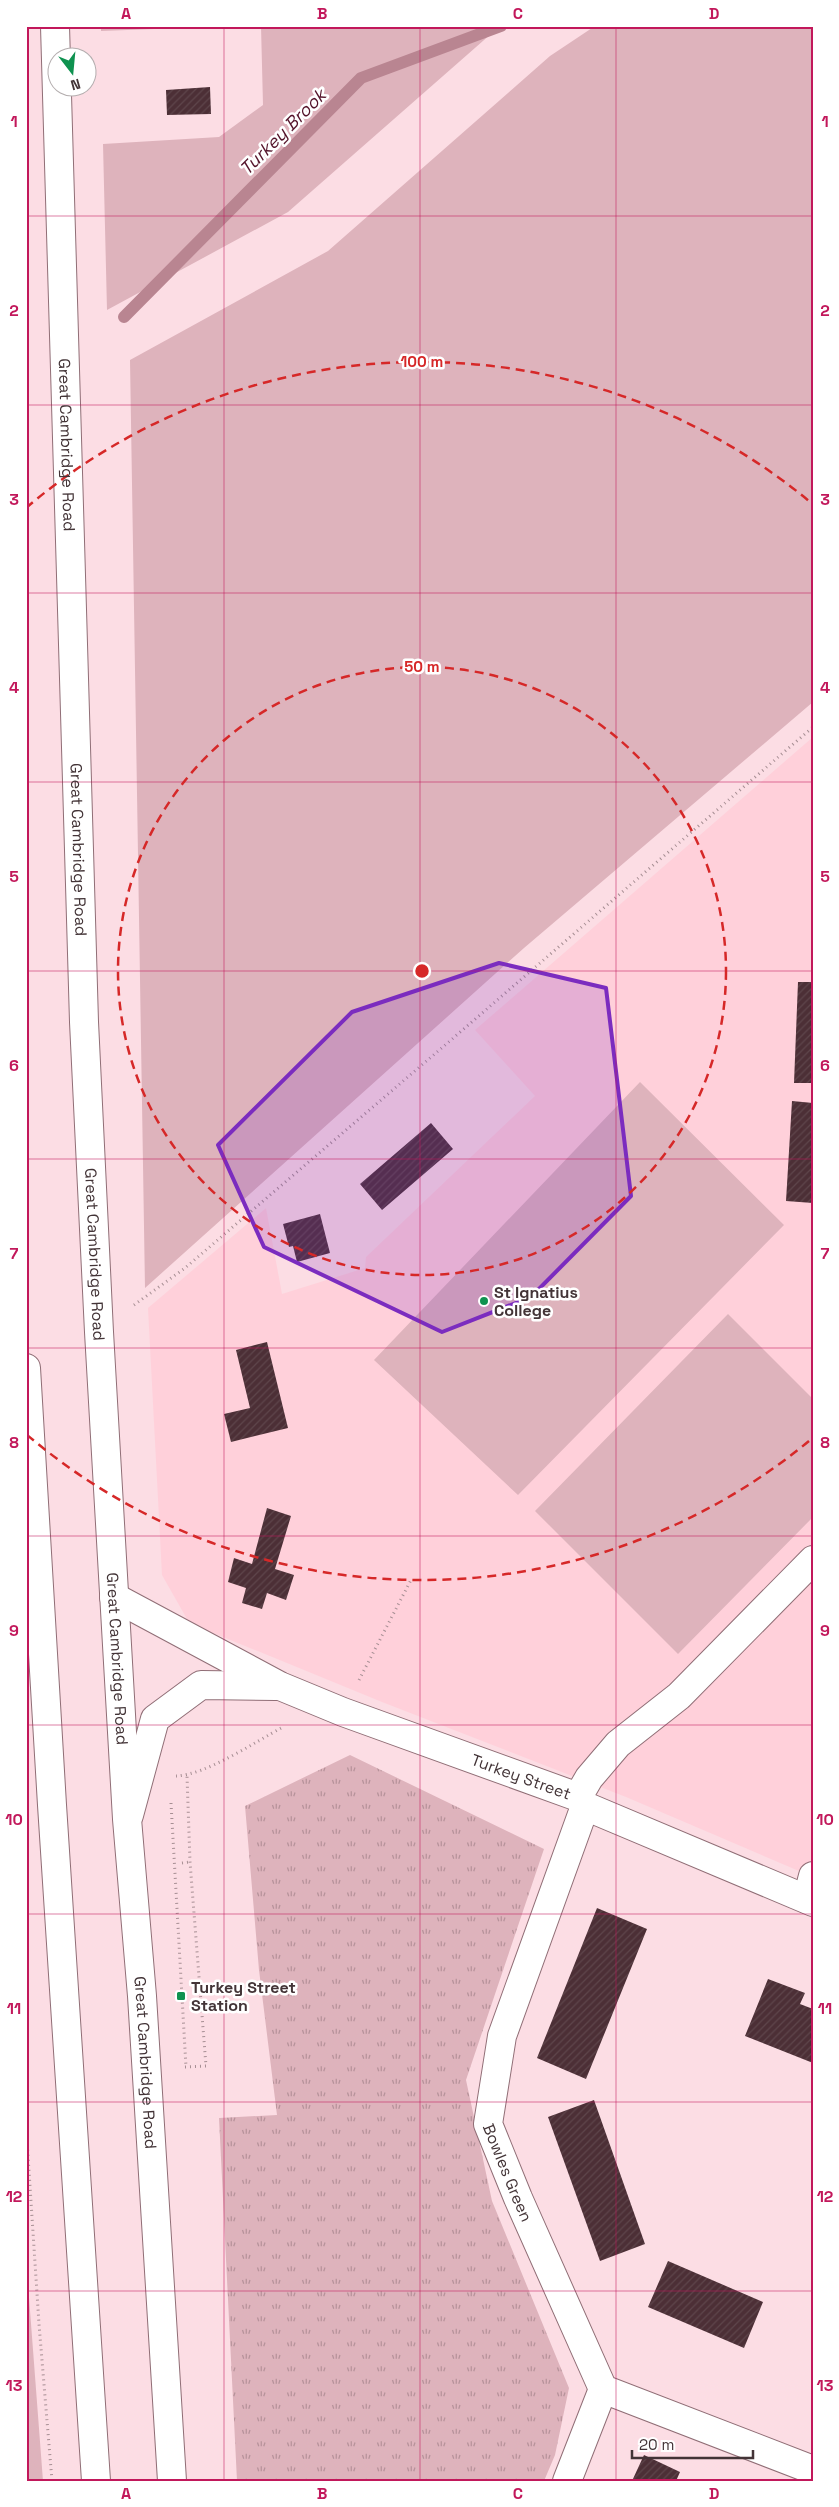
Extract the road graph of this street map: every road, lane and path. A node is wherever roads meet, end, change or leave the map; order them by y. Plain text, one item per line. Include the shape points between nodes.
1 (55, 26) edge
2 (813, 727) edge
3 (99, 1332) junction
4 (26, 1368) edge
5 (27, 1414) edge
6 (813, 1560) edge
7 (412, 1578) dead end
8 (114, 1597) junction
9 (34, 1624) edge
10 (280, 1686) junction
11 (344, 1712) junction
12 (284, 1726) dead end
13 (169, 1776) dead end
14 (187, 1776) junction
15 (170, 1796) dead end
16 (582, 1802) junction
17 (128, 1819) junction
18 (190, 1862) junction
19 (182, 1863) dead end
20 (811, 1892) edge
21 (206, 2066) dead end
22 (186, 2067) dead end
23 (26, 2125) edge
24 (603, 2389) junction
25 (813, 2470) edge
26 (52, 2481) edge
27 (96, 2481) edge
28 (172, 2481) edge
29 (567, 2481) edge

1 - 3 main road, Great Cambridge Road via 84,1012
2 - 3 path via 192,1262
3 - 8 main road, Great Cambridge Road
4 - 5 main road
5 - 9 main road
6 - 16 main road, Bowles Green via 679,1696 618,1744 593,1772
7 - 11 path
8 - 10 main road, Turkey Street
8 - 17 main road, Great Cambridge Road
9 - 27 main road
10 - 11 main road, Turkey Street
10 - 17 main road, Turkey Street via 201,1685 155,1719
11 - 16 main road, Turkey Street
12 - 14 path
13 - 14 path
14 - 18 path
15 - 22 path
16 - 20 main road, Turkey Street
16 - 24 main road, Bowles Green via 502,2036 488,2124
17 - 28 main road, Great Cambridge Road
18 - 19 path
18 - 21 path
23 - 26 path
24 - 25 main road
24 - 29 main road

